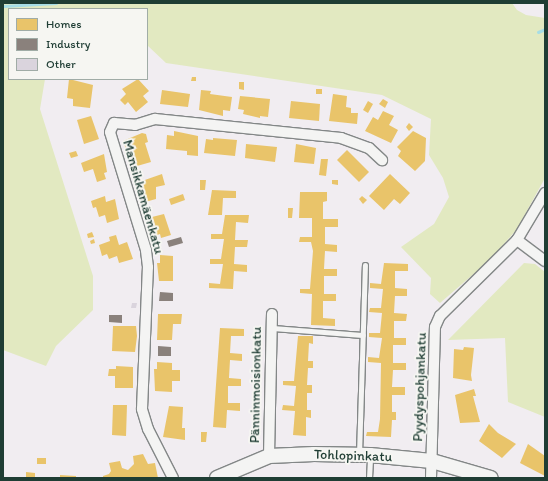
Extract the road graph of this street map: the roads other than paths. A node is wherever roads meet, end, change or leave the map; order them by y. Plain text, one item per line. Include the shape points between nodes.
1 (382, 160) dead end
2 (545, 194) edge
3 (517, 240) junction
4 (545, 261) edge
5 (365, 265) dead end
6 (272, 314) dead end
7 (272, 328) junction
8 (363, 335) junction
9 (365, 455) junction
10 (269, 456) junction
11 (432, 461) junction
12 (233, 474) edge
13 (173, 478) edge
14 (217, 478) edge
15 (369, 478) edge
16 (431, 478) edge
17 (491, 478) edge

1 - 13 street, Mansikkamäenkatu via 369,148 341,138 155,119 135,124 114,123 110,132 146,250 148,268 142,409 148,429
2 - 3 street, Pyydyspohjankatu
3 - 4 street
3 - 11 street, Pyydyspohjankatu via 440,316 435,327
5 - 8 lane
6 - 7 street, Pänninmoisionkatu
7 - 8 lane
7 - 10 street, Pänninmoisionkatu
8 - 9 lane
9 - 10 street, Tohlopinkatu
9 - 11 street, Tohlopinkatu
9 - 15 lane
10 - 12 street, Tohlopinkatu
11 - 16 street, Pyydyspohjankatu
11 - 17 street, Tohlopinkatu
12 - 14 street, Tohlopinkatu

